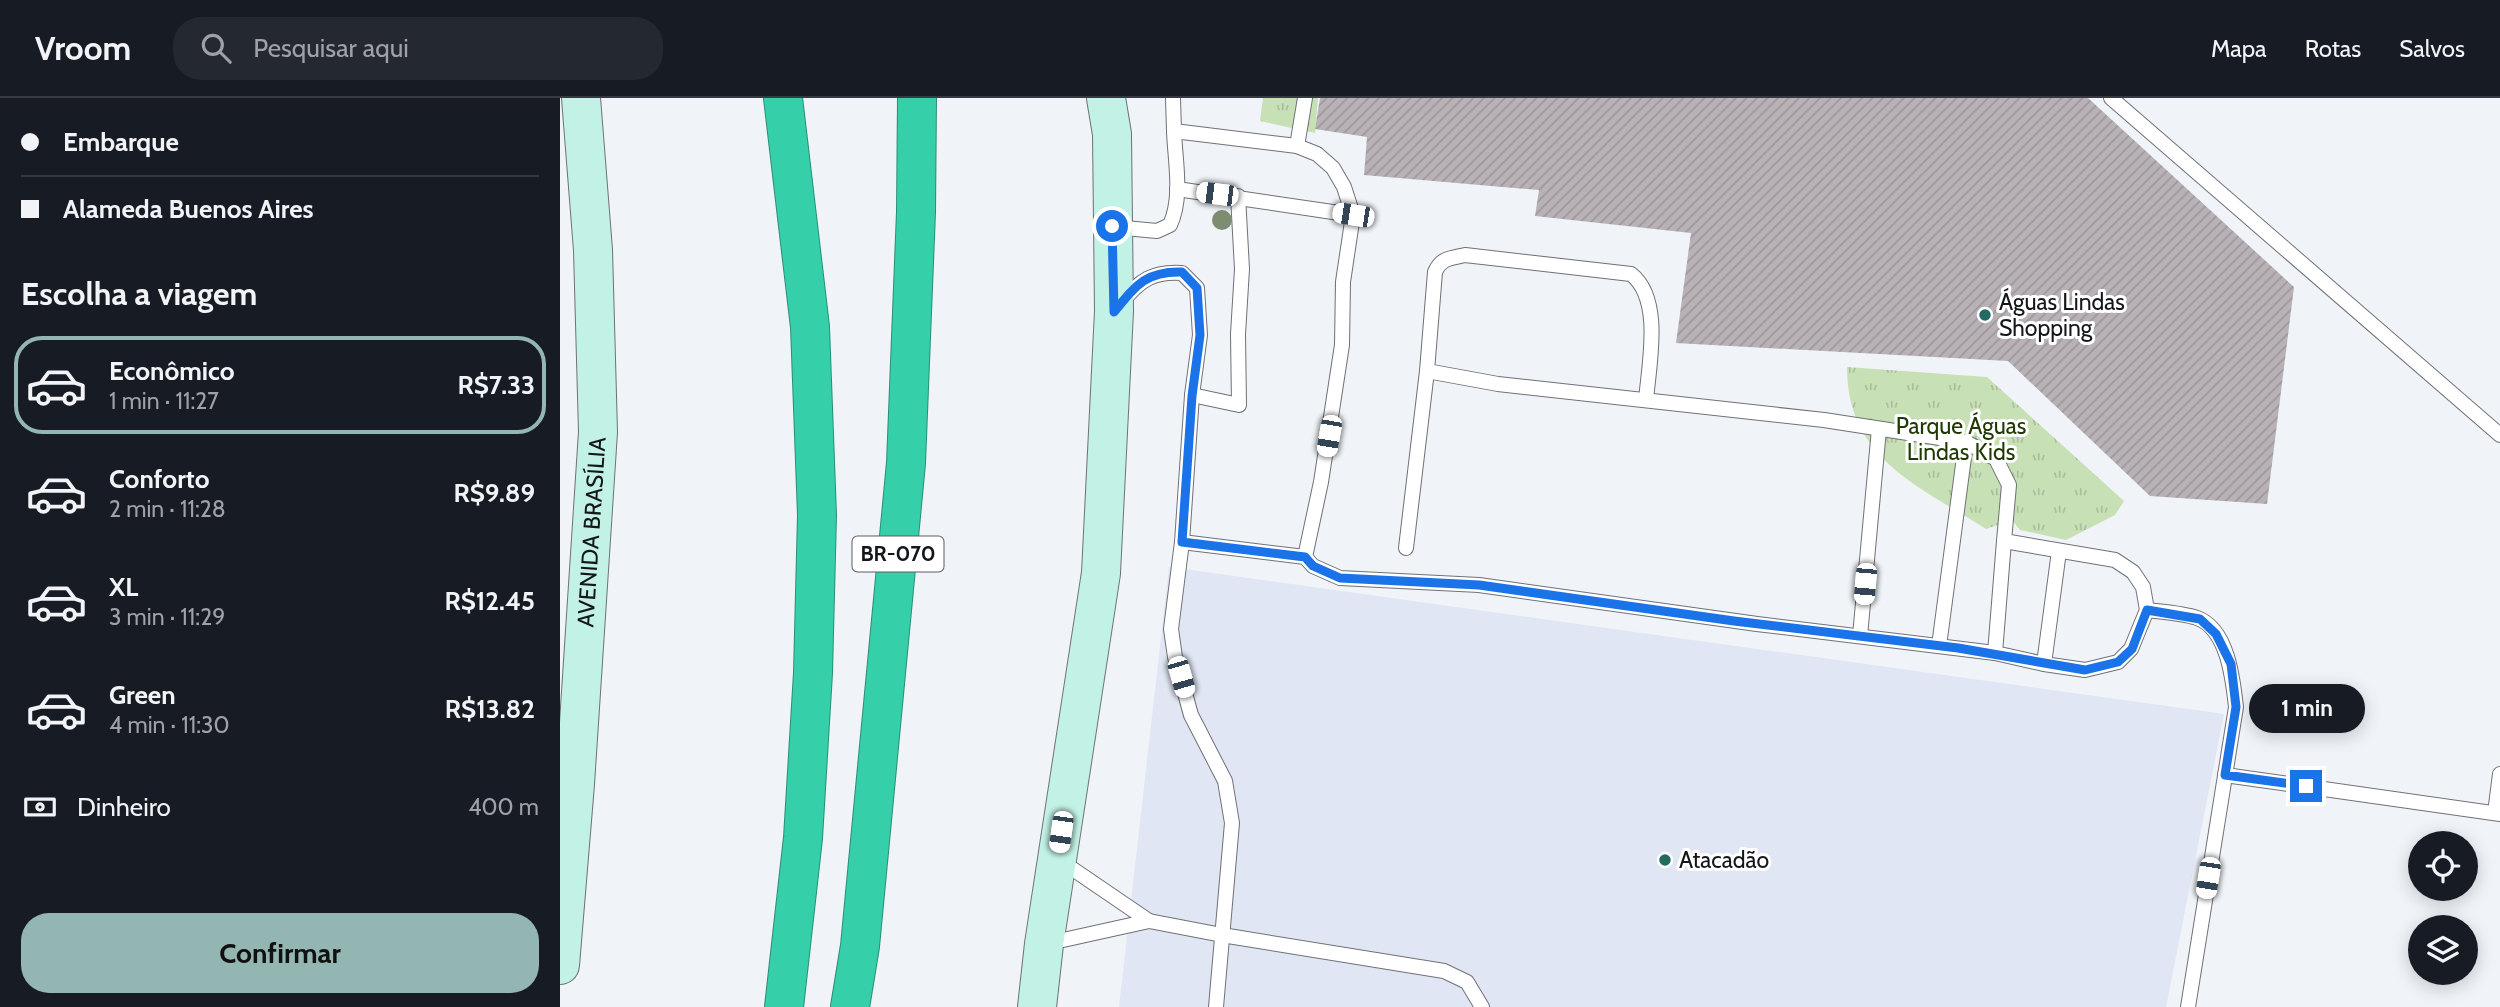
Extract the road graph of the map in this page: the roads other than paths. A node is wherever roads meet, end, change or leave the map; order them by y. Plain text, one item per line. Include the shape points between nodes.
1 (581, 98) edge
2 (783, 98) edge
3 (917, 98) edge
4 (1107, 98) edge
5 (1173, 98) edge
6 (1305, 98) edge
7 (2111, 98) edge
8 (1174, 131) junction
9 (1297, 146) junction
10 (1177, 189) junction
11 (1238, 196) junction
12 (1353, 215) junction
13 (1112, 226) junction
14 (1114, 312) junction
15 (1427, 371) junction
16 (1192, 396) junction
17 (1647, 400) junction
18 (1879, 429) junction
19 (2500, 435) edge
20 (1966, 442) junction
21 (2004, 541) junction
22 (1182, 542) junction
23 (1406, 548) dead end
24 (2059, 551) junction
25 (1305, 557) junction
26 (2147, 610) junction
27 (1860, 636) junction
28 (1939, 646) junction
29 (1995, 653) junction
30 (2044, 664) junction
31 (2500, 774) edge
32 (2225, 775) junction
33 (2498, 814) edge
34 (1057, 858) junction
35 (1149, 921) junction
36 (1222, 935) junction
37 (1044, 944) junction
38 (560, 965) edge
39 (784, 1007) edge
40 (850, 1007) edge
41 (1037, 1007) edge
42 (1216, 1007) edge
43 (1482, 1007) edge
44 (2188, 1007) edge

1 - 38 main road, AVENIDA BRASÍLIA via 593,250 598,432
2 - 39 highway via 810,327 817,515 803,838
3 - 40 highway, BR-070 via 906,463 860,946
4 - 13 main road via 1112,134
5 - 8 lane
6 - 9 lane
7 - 19 lane
8 - 9 lane
8 - 10 lane
9 - 12 lane via 1317,154 1333,168 1345,187
10 - 11 lane
10 - 13 lane via 1170,225 1157,231
11 - 12 lane
11 - 16 lane via 1242,269 1239,405
12 - 25 lane via 1333,414
13 - 14 main road
14 - 16 lane via 1135,287 1161,272 1182,272 1197,288 1200,335
14 - 34 main road via 1101,573
15 - 17 lane via 1498,384
15 - 17 lane via 1434,272 1446,259 1465,255 1631,274 1640,281 1652,312
15 - 23 lane
16 - 22 lane
17 - 18 lane
18 - 20 lane
18 - 27 lane
20 - 21 lane via 1996,459 2009,485
20 - 28 lane
21 - 24 lane
21 - 29 lane
22 - 25 lane
22 - 36 lane via 1171,615 1175,657 1191,715 1225,781 1232,823
24 - 26 lane via 2115,560 2133,572 2143,587
24 - 30 lane
25 - 27 lane via 1313,566 1340,578 1479,585
26 - 30 lane via 2132,649 2118,662 2085,670
26 - 32 lane via 2200,619 2216,634 2231,664 2236,707
27 - 28 lane
28 - 29 lane
29 - 30 lane
31 - 33 lane
32 - 33 lane
32 - 44 lane
34 - 35 lane
34 - 37 main road
35 - 36 lane
35 - 37 lane
36 - 42 lane
36 - 43 lane via 1444,971 1467,982
37 - 41 main road

